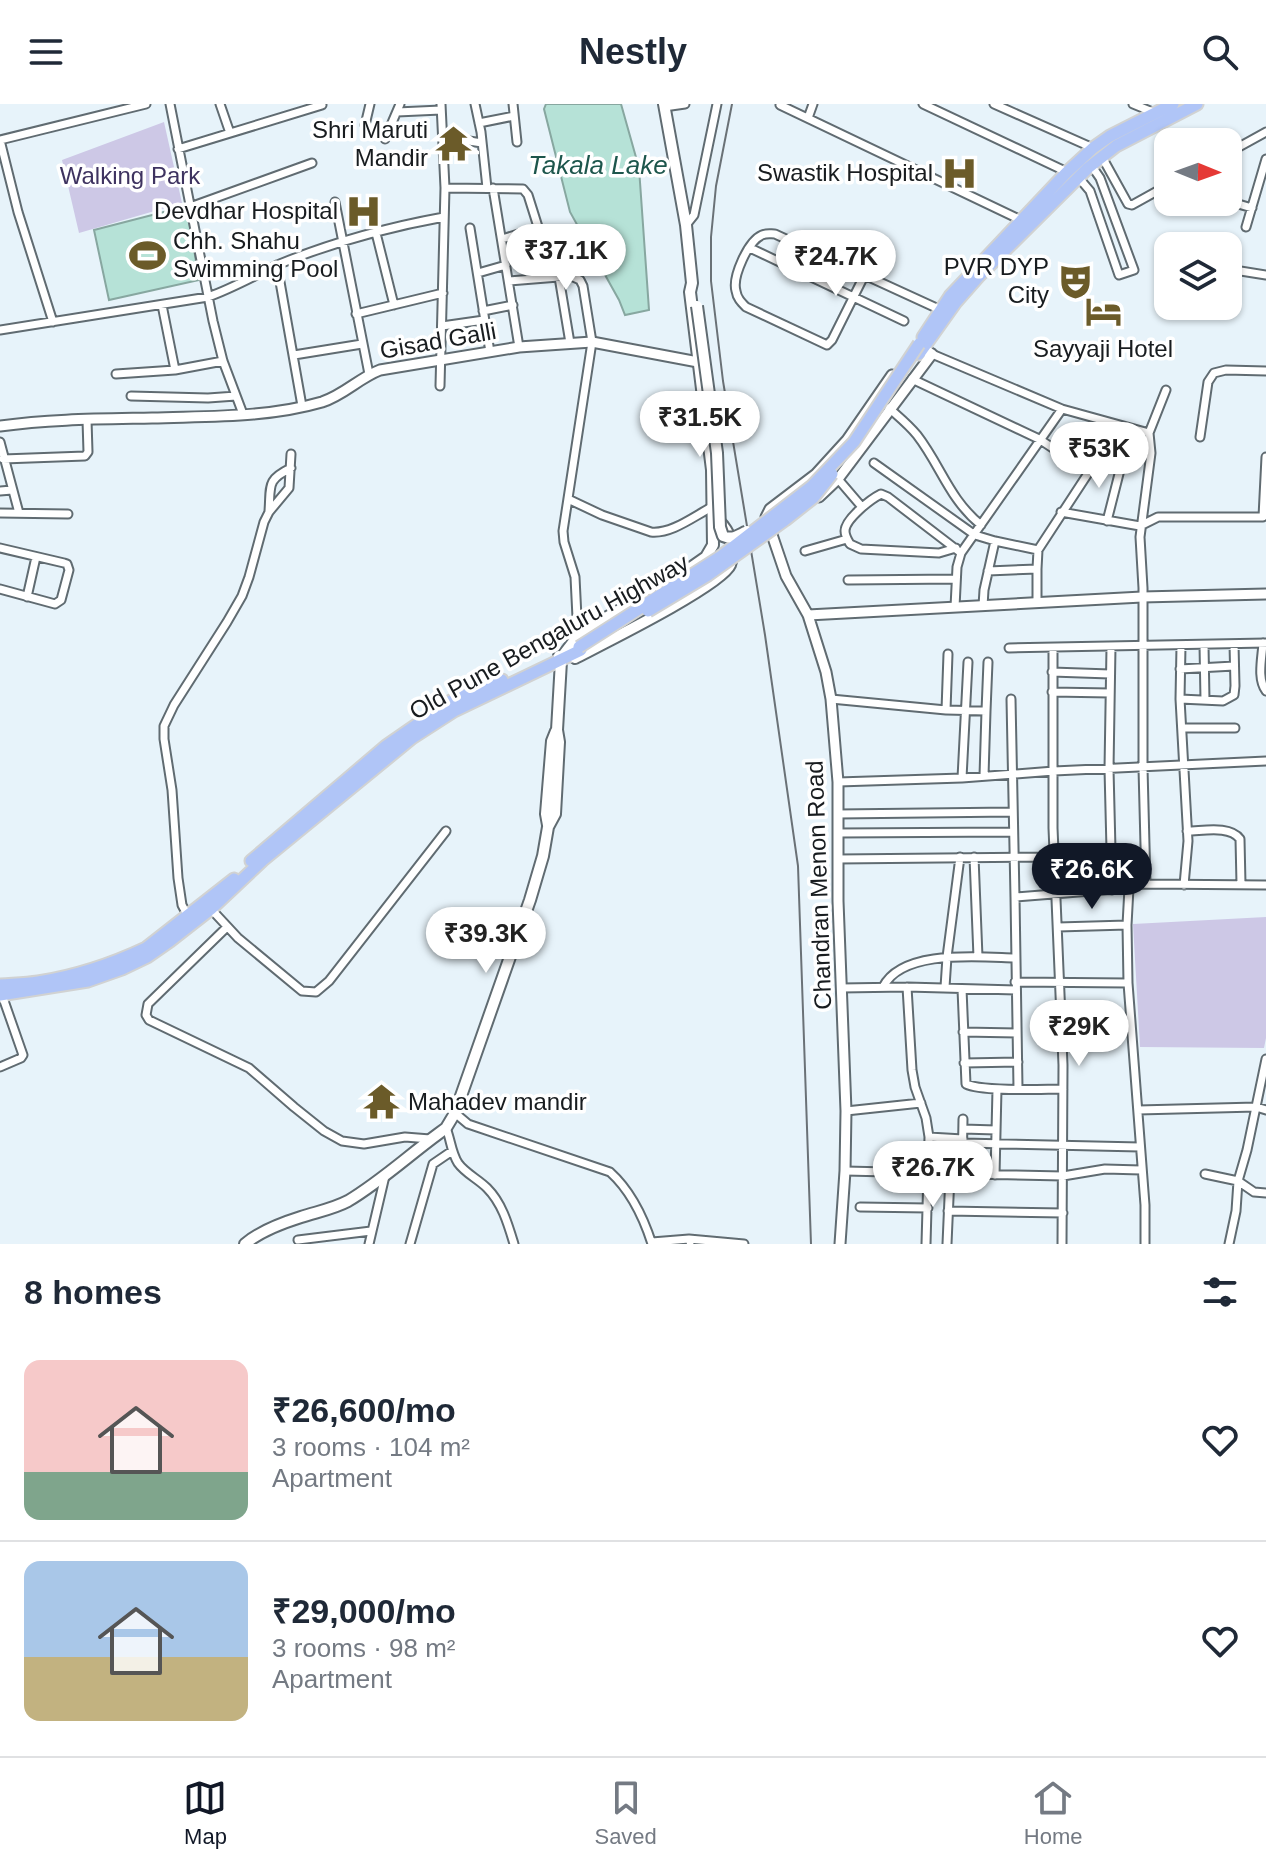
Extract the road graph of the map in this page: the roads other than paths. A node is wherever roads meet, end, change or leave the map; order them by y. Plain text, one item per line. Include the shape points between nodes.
1 (146, 104) edge
2 (170, 104) edge
3 (220, 104) edge
4 (370, 104) edge
5 (475, 104) edge
6 (513, 104) edge
7 (685, 104) edge
8 (717, 104) edge
9 (813, 104) edge
10 (923, 104) edge
11 (994, 104) edge
12 (1133, 104) edge
13 (1173, 104) edge
14 (322, 105) edge
15 (780, 105) edge
16 (664, 106) edge
17 (1189, 106) edge
18 (441, 107) edge
19 (398, 108) edge
20 (1155, 113) junction
21 (514, 116) junction
22 (808, 118) junction
23 (479, 123) junction
24 (365, 125) dead end
25 (1266, 132) edge
26 (230, 133) junction
27 (443, 137) junction
28 (385, 139) dead end
29 (0, 140) edge
30 (517, 142) dead end
31 (482, 143) junction
32 (1242, 145) edge
33 (178, 149) junction
34 (1097, 152) junction
35 (1266, 159) edge
36 (312, 163) dead end
37 (1091, 165) junction
38 (1067, 172) junction
39 (1079, 178) junction
40 (4, 179) edge
41 (445, 188) junction
42 (490, 188) junction
43 (1154, 193) edge
44 (335, 202) dead end
45 (1242, 205) edge
46 (190, 207) junction
47 (1252, 208) junction
48 (444, 217) junction
49 (1021, 220) junction
50 (686, 225) junction
51 (1246, 227) dead end
52 (470, 228) dead end
53 (538, 228) junction
54 (376, 233) junction
55 (502, 239) junction
56 (341, 241) junction
57 (544, 246) dead end
58 (750, 248) junction
59 (277, 265) junction
60 (506, 265) junction
61 (1242, 271) edge
62 (478, 273) junction
63 (865, 274) junction
64 (1266, 275) edge
65 (559, 277) junction
66 (509, 281) junction
67 (692, 283) junction
68 (443, 293) junction
69 (854, 296) junction
70 (208, 297) junction
71 (162, 305) junction
72 (394, 305) junction
73 (513, 305) junction
74 (945, 312) junction
75 (356, 314) junction
76 (483, 316) junction
77 (904, 321) dead end
78 (53, 322) junction
79 (442, 326) junction
80 (0, 330) edge
81 (592, 342) junction
82 (570, 343) junction
83 (362, 344) junction
84 (519, 347) junction
85 (923, 350) junction
86 (490, 352) junction
87 (294, 355) junction
88 (441, 360) junction
89 (223, 361) junction
90 (698, 362) junction
91 (175, 370) junction
92 (1266, 371) edge
93 (116, 374) dead end
94 (369, 374) junction
95 (912, 379) junction
96 (440, 386) dead end
97 (1166, 390) dead end
98 (131, 396) dead end
99 (236, 396) junction
100 (302, 406) junction
101 (889, 408) junction
102 (1062, 409) junction
103 (243, 414) junction
104 (87, 420) junction
105 (0, 426) edge
106 (1119, 426) junction
107 (1149, 433) junction
108 (1200, 437) dead end
109 (1039, 439) junction
110 (0, 442) edge
111 (291, 454) dead end
112 (1266, 457) edge
113 (3, 459) junction
114 (874, 463) dead end
115 (1121, 466) dead end
116 (291, 468) junction
117 (1089, 472) junction
118 (838, 479) junction
119 (12, 490) junction
120 (0, 491) edge
121 (568, 499) junction
122 (862, 507) junction
123 (712, 511) junction
124 (269, 512) junction
125 (1061, 512) junction
126 (0, 513) edge
127 (19, 513) junction
128 (68, 514) dead end
129 (1265, 517) edge
130 (1107, 521) junction
131 (765, 524) junction
132 (981, 525) junction
133 (1140, 526) junction
134 (975, 535) junction
135 (773, 536) junction
136 (847, 539) junction
137 (995, 541) junction
138 (0, 548) edge
139 (958, 550) junction
140 (1038, 550) junction
141 (805, 551) dead end
142 (36, 557) junction
143 (1037, 569) junction
144 (988, 571) junction
145 (956, 579) junction
146 (848, 580) dead end
147 (0, 589) edge
148 (1266, 594) edge
149 (27, 597) junction
150 (1142, 597) junction
151 (1037, 603) junction
152 (983, 606) junction
153 (955, 607) junction
154 (808, 615) junction
155 (1264, 643) edge
156 (1234, 644) junction
157 (579, 645) junction
158 (1204, 645) junction
159 (1142, 646) junction
160 (1181, 646) junction
161 (1111, 647) junction
162 (1009, 648) dead end
163 (1053, 648) junction
164 (948, 654) dead end
165 (562, 657) junction
166 (968, 662) dead end
167 (988, 662) dead end
168 (1234, 666) junction
169 (1205, 667) junction
170 (1180, 669) junction
171 (1052, 672) junction
172 (1110, 674) junction
173 (1266, 691) edge
174 (1052, 692) junction
175 (1110, 693) junction
176 (831, 699) junction
177 (1011, 699) dead end
178 (1180, 699) junction
179 (1205, 700) junction
180 (946, 710) junction
181 (965, 710) junction
182 (986, 711) junction
183 (1183, 728) junction
184 (1235, 728) dead end
185 (1266, 761) edge
186 (1183, 766) junction
187 (1143, 768) junction
188 (1109, 769) junction
189 (1054, 771) junction
190 (1012, 774) junction
191 (984, 776) junction
192 (962, 778) junction
193 (838, 782) junction
194 (1012, 812) junction
195 (838, 814) junction
196 (446, 831) dead end
197 (1187, 831) junction
198 (1012, 832) junction
199 (838, 833) junction
200 (960, 857) junction
201 (974, 857) junction
202 (1054, 857) junction
203 (1014, 858) junction
204 (838, 859) junction
205 (1146, 884) junction
206 (1241, 884) junction
207 (1184, 885) junction
208 (1266, 885) edge
209 (1129, 888) junction
210 (1112, 890) junction
211 (1057, 893) junction
212 (1015, 897) junction
213 (211, 909) junction
214 (188, 916) junction
215 (1127, 925) junction
216 (227, 927) junction
217 (1058, 927) junction
218 (947, 957) junction
219 (978, 957) junction
220 (1015, 958) junction
221 (1060, 983) junction
222 (1128, 983) junction
223 (1015, 986) junction
224 (883, 987) junction
225 (907, 987) junction
226 (945, 987) junction
227 (841, 988) junction
228 (962, 989) junction
229 (1, 992) edge
230 (1131, 1028) junction
231 (1062, 1030) junction
232 (963, 1032) junction
233 (1017, 1033) junction
234 (1266, 1059) edge
235 (1018, 1062) junction
236 (964, 1063) junction
237 (0, 1067) edge
238 (1018, 1088) junction
239 (997, 1089) junction
240 (1063, 1089) junction
241 (921, 1103) junction
242 (1256, 1107) junction
243 (1138, 1110) junction
244 (1266, 1110) edge
245 (846, 1111) junction
246 (455, 1113) junction
247 (963, 1119) dead end
248 (963, 1129) junction
249 (996, 1130) junction
250 (439, 1134) junction
251 (929, 1137) junction
252 (963, 1141) junction
253 (996, 1144) junction
254 (1063, 1145) junction
255 (1140, 1147) junction
256 (452, 1151) junction
257 (1141, 1170) junction
258 (845, 1171) junction
259 (1205, 1174) dead end
260 (929, 1175) junction
261 (950, 1175) junction
262 (962, 1175) junction
263 (995, 1175) junction
264 (385, 1176) junction
265 (1063, 1176) junction
266 (1238, 1181) junction
267 (1266, 1193) edge
268 (860, 1207) dead end
269 (928, 1208) junction
270 (948, 1211) junction
271 (1063, 1213) junction
272 (371, 1231) junction
273 (298, 1240) dead end
274 (690, 1242) edge
275 (704, 1242) edge
276 (652, 1243) edge
277 (245, 1244) edge
278 (369, 1244) edge
279 (410, 1244) edge
280 (512, 1244) edge
281 (744, 1244) edge
282 (840, 1244) edge
283 (926, 1244) edge
284 (947, 1244) edge
285 (1062, 1244) edge
286 (1145, 1244) edge
287 (1229, 1244) edge

1 - 29 street
2 - 33 street
3 - 26 street
4 - 24 street
5 - 23 street
6 - 21 street
7 - 16 street
8 - 50 street via 694,215
9 - 22 street
10 - 38 street
11 - 34 street
12 - 20 street
13 - 20 main road, Old Pune Bengaluru Highway
14 - 26 street
15 - 22 street
16 - 50 main road
17 - 34 main road, Old Pune Bengaluru Highway
18 - 19 street
18 - 27 street
19 - 28 street
20 - 34 main road, Old Pune Bengaluru Highway via 1123,129
21 - 23 street
21 - 30 street
22 - 49 street
23 - 31 street
25 - 32 street
26 - 33 street
27 - 31 street
27 - 41 street
29 - 40 street
31 - 42 street
33 - 46 street
34 - 37 main road, Old Pune Bengaluru Highway
34 - 38 main road, Old Pune Bengaluru Highway
34 - 43 street via 1128,204
35 - 47 street
36 - 46 street
37 - 39 main road, Old Pune Bengaluru Highway
37 - 39 street via 1134,270 1119,275 1090,191
38 - 49 main road, Old Pune Bengaluru Highway
39 - 74 main road, Old Pune Bengaluru Highway
40 - 78 street
41 - 42 street
41 - 48 street
42 - 53 street via 526,191
42 - 55 street
44 - 56 street
45 - 47 street
46 - 70 street
47 - 51 street
48 - 54 street
48 - 68 street
49 - 74 main road, Old Pune Bengaluru Highway via 950,296
50 - 67 main road
52 - 62 street
53 - 55 street
53 - 57 street
54 - 56 street
54 - 72 street
55 - 60 street
56 - 59 street
56 - 75 street
58 - 63 street via 760,235 775,234
58 - 69 street
58 - 69 street via 735,280 738,299 822,344 830,344
59 - 70 street
59 - 87 street
60 - 62 street
60 - 66 street
61 - 64 street
62 - 76 street
63 - 69 street
63 - 74 street
65 - 66 street
65 - 81 street via 576,277 583,286
65 - 82 street
66 - 73 street
67 - 90 main road
67 - 131 main road, bridge via 717,453 720,527 723,536 734,538
68 - 72 street
68 - 79 street
69 - 77 street
70 - 71 street
70 - 89 street
71 - 78 street
71 - 91 street
72 - 75 street
73 - 76 street
73 - 84 street
74 - 85 main road, Old Pune Bengaluru Highway
75 - 83 street
76 - 79 street
76 - 86 street
78 - 80 street
79 - 88 street
81 - 82 street, Gisad Galli
81 - 90 street, Gisad Galli
81 - 121 street
82 - 84 street, Gisad Galli
83 - 87 street
83 - 94 street
84 - 86 street, Gisad Galli
85 - 95 street
85 - 102 street
85 - 131 main road, Old Pune Bengaluru Highway, bridge via 854,442
85 - 135 street via 913,347 847,440 816,474 768,512
85 - 157 main road, Old Pune Bengaluru Highway, bridge via 857,446 813,498 698,582
86 - 88 street, Gisad Galli
87 - 100 street
88 - 94 street, Gisad Galli
88 - 96 street
89 - 91 street
89 - 99 street
90 - 123 main road
91 - 93 street
92 - 108 street via 1214,373
94 - 100 street, Gisad Galli via 339,395
95 - 101 street
95 - 109 street
97 - 107 street
98 - 99 street
99 - 103 street
100 - 103 street, Gisad Galli
101 - 118 street
101 - 132 street via 918,436 950,492
102 - 106 street
102 - 109 street
103 - 104 street, Gisad Galli
104 - 105 street, Gisad Galli
104 - 113 street via 85,456
106 - 107 street
106 - 117 street
107 - 133 street
109 - 117 street
109 - 132 street
110 - 113 street
111 - 116 street
112 - 129 street
113 - 119 street
114 - 134 street
115 - 130 street
116 - 124 street via 289,488
116 - 124 street via 272,482
117 - 125 street
118 - 122 street
118 - 135 street
119 - 120 street
119 - 127 street
121 - 123 street via 658,533
121 - 157 street via 563,531 575,577
122 - 136 street via 847,524
122 - 139 street via 884,494
123 - 157 main road via 713,545 706,557 600,621
123 - 165 main road via 733,543 730,565 723,573 574,658
124 - 214 street via 242,596 164,726 178,878
125 - 130 street
125 - 140 street
126 - 127 street
127 - 128 street
129 - 133 street via 1158,517
130 - 133 street
131 - 157 main road, Old Pune Bengaluru Highway, bridge
132 - 134 street
133 - 150 street
134 - 137 street
134 - 139 street
135 - 154 street, Chandran Menon Road via 786,576
136 - 139 street via 861,549
136 - 141 street
137 - 140 street
137 - 144 street
138 - 142 street
139 - 145 street
140 - 143 street
142 - 149 street
142 - 149 street via 67,564 69,570 58,603
143 - 144 street
143 - 151 street
144 - 152 street
145 - 146 street
145 - 153 street
147 - 149 street
148 - 150 street
150 - 151 street
150 - 159 street
151 - 152 street
152 - 153 street
153 - 154 street
154 - 176 street, Chandran Menon Road
155 - 156 street
155 - 173 street via 1261,681
156 - 158 street
156 - 168 street
157 - 165 main road, Old Pune Bengaluru Highway
158 - 160 street
158 - 169 street
159 - 160 street
159 - 161 street
159 - 187 street
160 - 170 street
161 - 163 street
161 - 172 street
162 - 163 street
163 - 171 street
164 - 180 street
165 - 213 main road, Old Pune Bengaluru Highway via 412,738
165 - 214 main road, Old Pune Bengaluru Highway via 451,701 386,746
165 - 246 main road via 543,856
166 - 181 street
167 - 182 street
168 - 169 street
168 - 179 street via 1234,695 1223,701
169 - 170 street
169 - 179 street
170 - 178 street
171 - 172 street
171 - 174 street
172 - 175 street
174 - 175 street
174 - 189 street
175 - 188 street
176 - 180 street
176 - 193 street, Chandran Menon Road
177 - 190 street
178 - 179 street
178 - 183 street
180 - 181 street
181 - 182 street
181 - 192 street
182 - 191 street
183 - 184 street
183 - 186 street
185 - 186 street
186 - 187 street
186 - 197 street
187 - 188 street
187 - 205 street
188 - 189 street
188 - 210 street
189 - 190 street
189 - 202 street
190 - 191 street
190 - 194 street
191 - 192 street
192 - 193 street
193 - 195 street, Chandran Menon Road
194 - 195 street
194 - 198 street
195 - 199 street, Chandran Menon Road
196 - 216 street via 316,992 302,991
197 - 206 street via 1233,831 1240,839
197 - 207 street
198 - 199 street
198 - 203 street
199 - 204 street, Chandran Menon Road
200 - 201 street
200 - 204 street
200 - 218 street
201 - 203 street
201 - 219 street
202 - 203 street
202 - 211 street
203 - 212 street
204 - 227 street, Chandran Menon Road
205 - 207 street
205 - 209 street
206 - 207 street
206 - 208 street
209 - 210 street
209 - 215 street
210 - 211 street
211 - 212 street
211 - 217 street
212 - 220 street
213 - 216 street
213 - 229 main road, Old Pune Bengaluru Highway via 147,957 122,969 88,981
214 - 229 main road, Old Pune Bengaluru Highway via 146,948 97,969
215 - 217 street
215 - 222 street
216 - 250 street via 148,1004 149,1020 249,1068 342,1141 364,1144
217 - 221 street
218 - 219 street
218 - 224 street via 904,967
218 - 226 street
219 - 220 street
220 - 223 street
221 - 222 street
221 - 223 street
221 - 231 street
222 - 230 street
223 - 228 street
223 - 233 street
224 - 225 street
224 - 227 street
225 - 226 street
225 - 241 street via 912,1070
226 - 228 street
227 - 245 street, Chandran Menon Road
228 - 232 street
229 - 237 street via 23,1055
230 - 231 street
230 - 243 street
231 - 240 street
232 - 233 street
232 - 236 street
233 - 235 street
234 - 242 street
235 - 236 street
235 - 238 street
236 - 239 street via 968,1086
238 - 239 street
238 - 240 street
239 - 249 street
240 - 254 street
241 - 245 street
241 - 251 street
242 - 243 street
242 - 244 street
242 - 266 street
243 - 255 street
245 - 258 street, Chandran Menon Road
246 - 250 main road
246 - 276 street via 468,1124 610,1172 637,1208
247 - 248 street
248 - 249 street
248 - 252 street
249 - 253 street
250 - 256 street
250 - 264 main road
251 - 252 street
251 - 260 street
252 - 253 street
252 - 262 street
253 - 254 street
253 - 263 street
254 - 255 street
254 - 265 street
255 - 257 street
256 - 279 street via 433,1164
256 - 280 street via 498,1202
257 - 265 street
257 - 286 street
258 - 260 street
258 - 282 street, Chandran Menon Road
259 - 266 street
260 - 261 street
260 - 269 street
261 - 262 street
261 - 270 street
262 - 263 street
263 - 265 street
264 - 272 street
264 - 277 main road via 346,1202 267,1230
265 - 271 street
266 - 267 street
266 - 287 street
268 - 269 street
269 - 283 street
270 - 271 street
270 - 284 street
271 - 285 street
272 - 273 street
272 - 278 street
274 - 275 street
274 - 276 street
275 - 281 street

